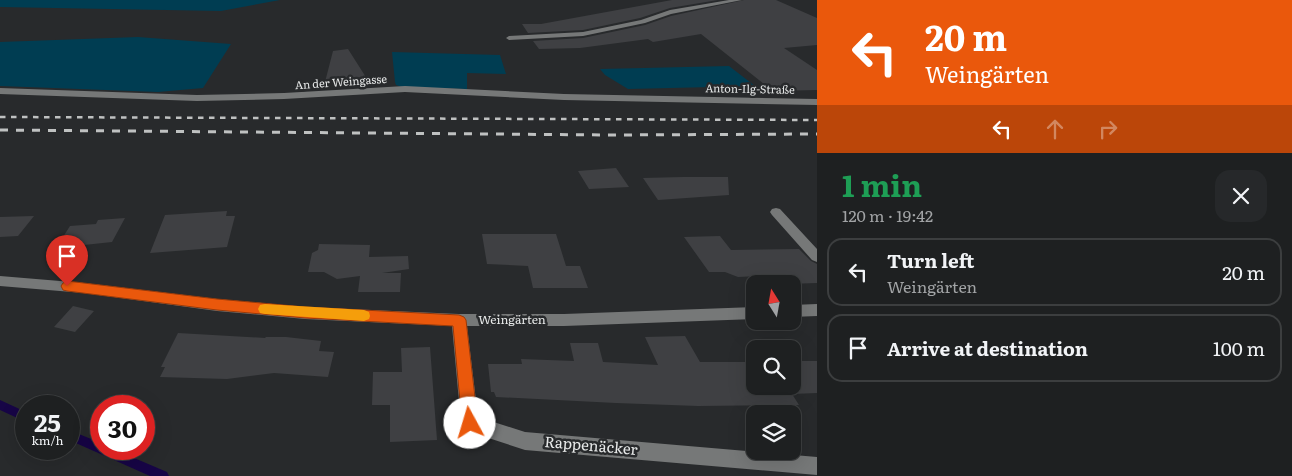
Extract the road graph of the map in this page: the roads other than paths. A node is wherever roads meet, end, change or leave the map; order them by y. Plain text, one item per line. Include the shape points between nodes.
1 (739, 0) edge
2 (509, 38) dead end
3 (0, 91) edge
4 (683, 100) joint
5 (817, 102) edge
6 (776, 212) dead end
7 (817, 257) edge
8 (0, 281) edge
9 (817, 310) edge
10 (801, 311) edge
11 (746, 313) edge
12 (459, 320) junction
13 (817, 466) edge

1 - 2 street via 670,12 643,22 583,34
3 - 4 street, An der Weingasse via 197,98 405,89
4 - 5 street, Anton-Ilg-Straße
6 - 7 street
8 - 12 street, Weingärten via 305,313
9 - 10 street
11 - 12 street, Weingärten
12 - 13 street, Rappenäcker via 470,423 525,441

